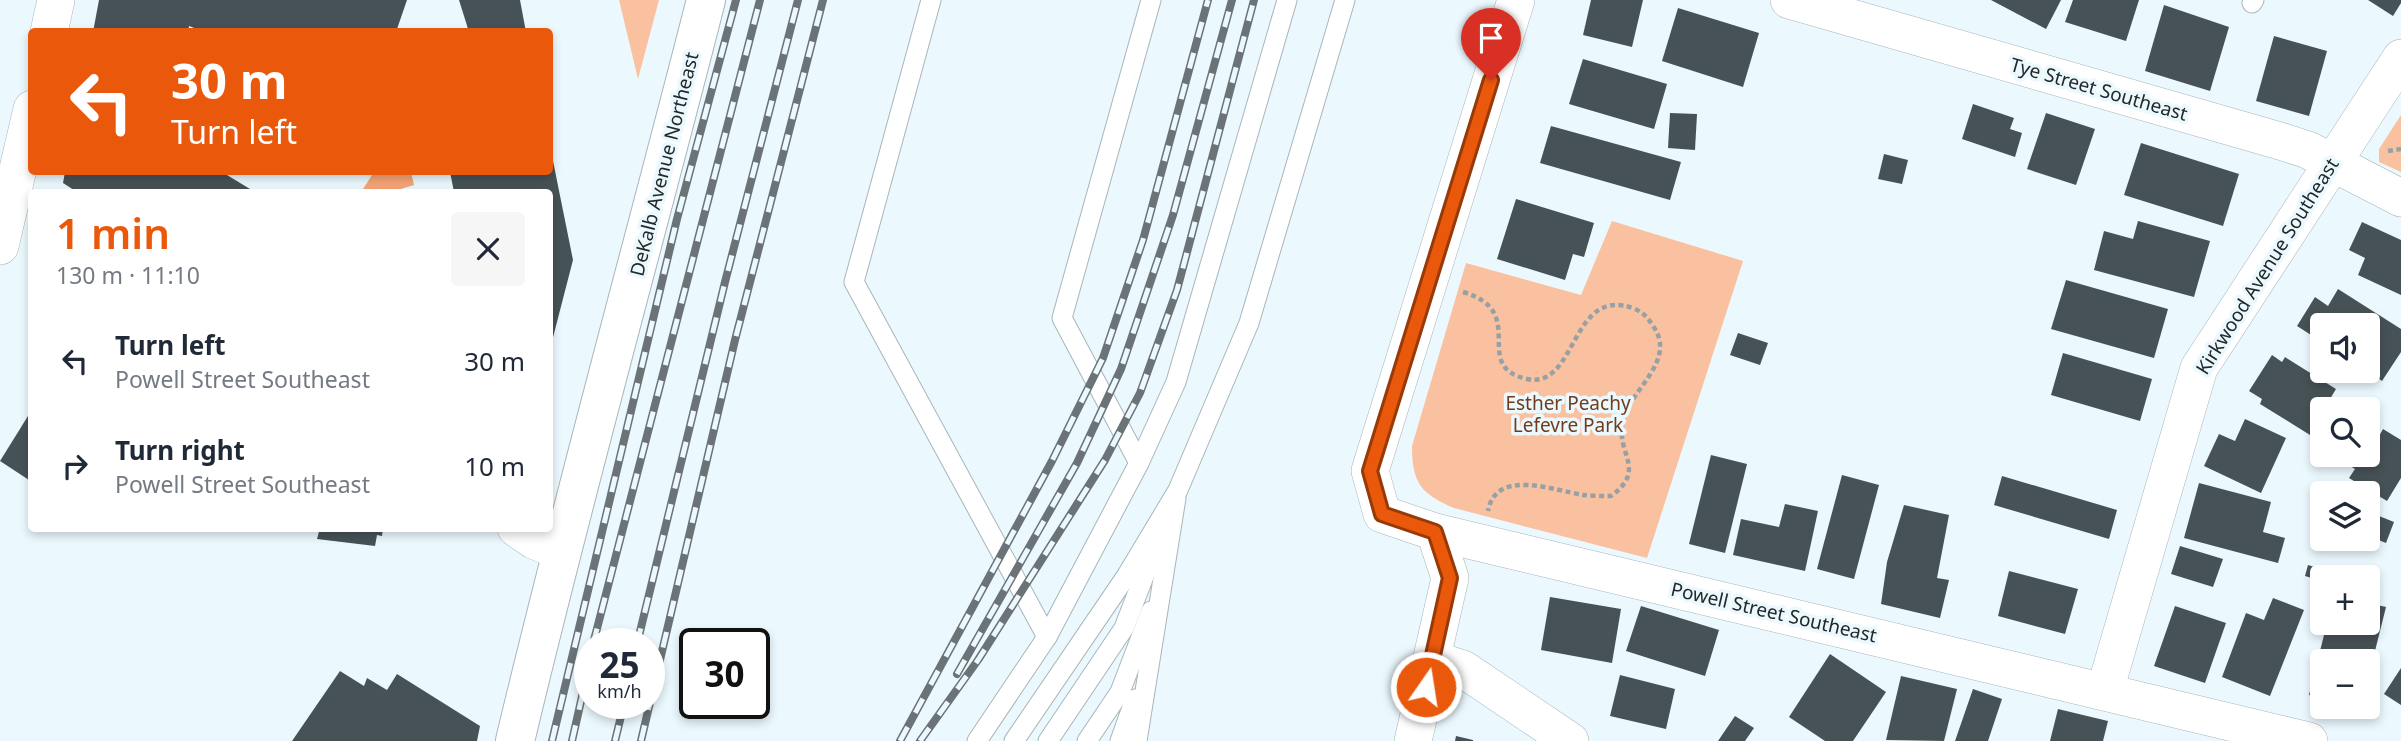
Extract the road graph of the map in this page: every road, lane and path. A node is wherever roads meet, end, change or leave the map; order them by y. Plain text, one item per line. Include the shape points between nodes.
1 (56, 0) edge
2 (706, 0) edge
3 (931, 0) edge
4 (1151, 0) edge
5 (1287, 0) edge
6 (1345, 0) edge
7 (1516, 0) edge
8 (1789, 0) edge
9 (50, 28) edge
10 (2401, 58) edge
11 (28, 128) edge
12 (2332, 163) junction
13 (14, 196) edge
14 (2401, 198) edge
15 (0, 246) edge
16 (1479, 296) dead end
17 (1139, 463) junction
18 (1178, 490) junction
19 (1487, 520) dead end
20 (522, 532) edge
21 (1435, 532) junction
22 (560, 551) junction
23 (1166, 570) junction
24 (1047, 637) junction
25 (1153, 646) junction
26 (1432, 659) junction
27 (2105, 690) junction
28 (515, 741) edge
29 (977, 741) edge
30 (1014, 741) edge
31 (1048, 741) edge
32 (1087, 741) edge
33 (1120, 741) edge
34 (1135, 741) edge
35 (1413, 741) edge
36 (1570, 741) edge
37 (2309, 741) edge

1 - 9 street
2 - 22 main road, DeKalb Avenue Northeast
3 - 24 lane via 854,282
4 - 17 lane via 1062,318
5 - 17 lane via 1176,382
6 - 18 lane via 1249,323
7 - 21 street, Powell Street Southeast via 1370,471 1382,514
8 - 12 street, Tye Street Southeast via 2280,141
10 - 12 street, Kirkwood Avenue Southeast
11 - 13 street
12 - 14 street, Tye Street Southeast
12 - 27 street, Kirkwood Avenue Southeast via 2199,368
13 - 15 street
16 - 19 path via 1494,309 1498,320 1498,354 1503,363 1528,379 1544,378 1555,371 1585,321 1598,309 1614,305 1644,314 1661,345 1655,365 1623,417 1622,438 1631,469 1625,486 1611,496 1516,484 1499,491 1490,502
17 - 24 lane
18 - 23 lane
18 - 30 lane via 1127,575
18 - 31 lane via 1124,628
20 - 22 street
21 - 26 street via 1450,578
21 - 27 street, Powell Street Southeast
22 - 28 main road, DeKalb Avenue Northeast
23 - 25 lane
23 - 32 lane via 1120,692
24 - 29 lane
25 - 33 lane
25 - 34 lane
26 - 35 street
26 - 36 street via 1462,669
27 - 37 street, Powell Street Southeast

